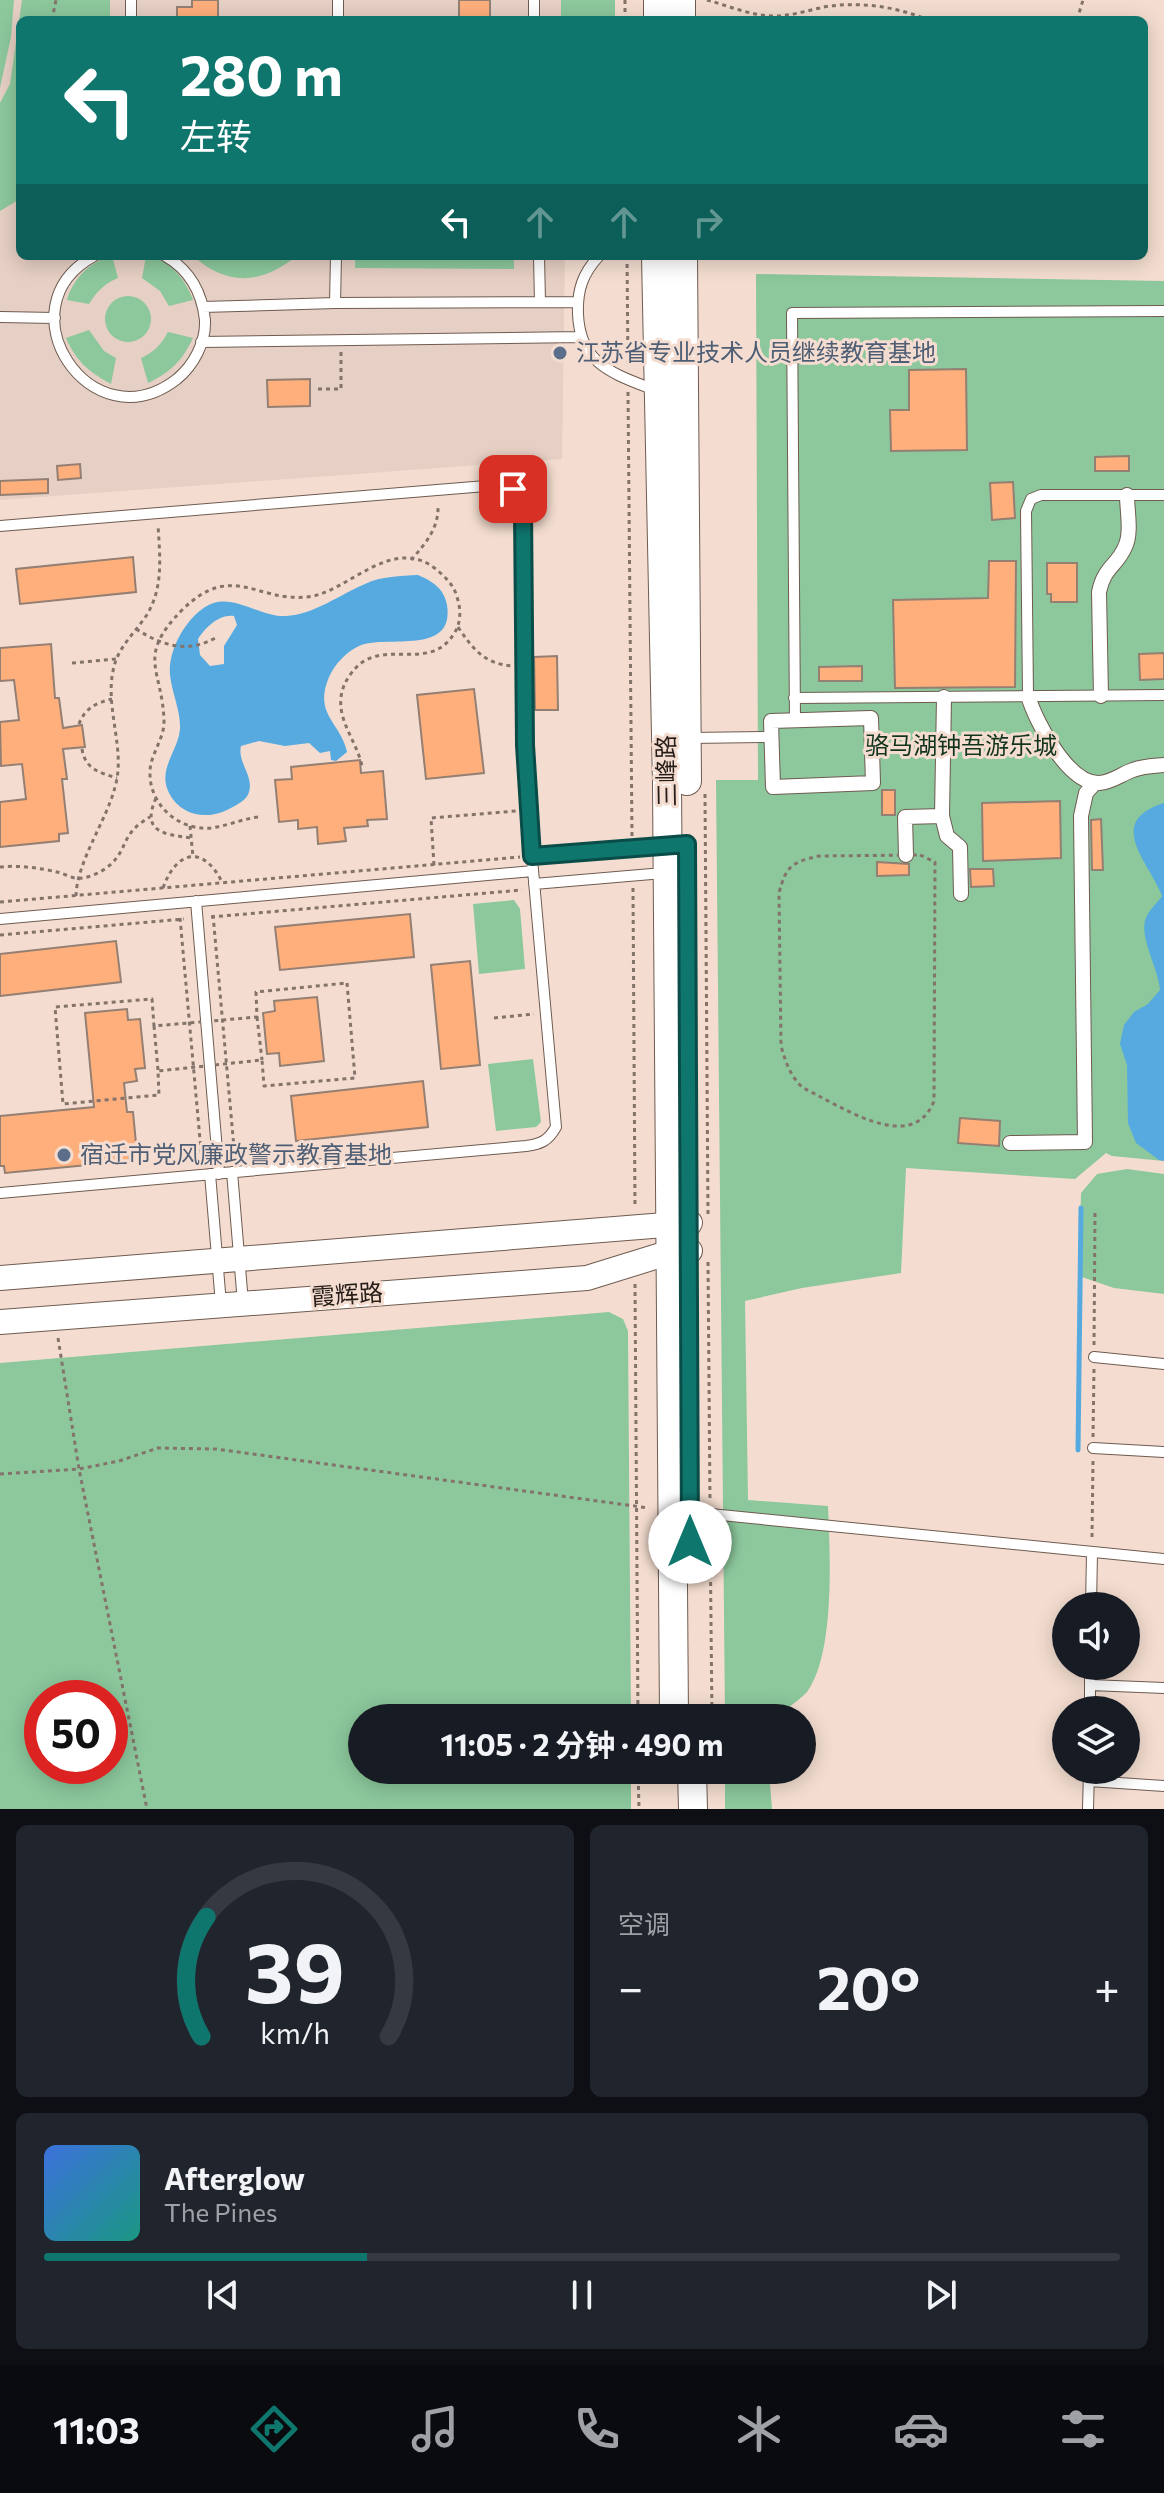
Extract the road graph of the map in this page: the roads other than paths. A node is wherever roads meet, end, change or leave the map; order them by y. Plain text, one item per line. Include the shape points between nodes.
1 (87, 260) edge
2 (172, 260) edge
3 (336, 260) edge
4 (539, 260) edge
5 (596, 260) edge
6 (656, 260) edge
7 (683, 260) edge
8 (540, 302) junction
9 (577, 302) junction
10 (335, 303) junction
11 (203, 307) junction
12 (1164, 311) edge
13 (0, 317) edge
14 (55, 318) junction
15 (581, 337) junction
16 (201, 342) junction
17 (659, 392) junction
18 (1127, 495) junction
19 (1164, 495) edge
20 (0, 526) edge
21 (1164, 695) edge
22 (1028, 696) junction
23 (1101, 696) junction
24 (944, 697) junction
25 (794, 698) junction
26 (795, 721) junction
27 (771, 737) junction
28 (676, 738) junction
29 (1164, 765) edge
30 (1095, 783) junction
31 (942, 816) junction
32 (906, 855) road end
33 (532, 856) junction
34 (678, 859) junction
35 (533, 871) junction
36 (534, 886) junction
37 (961, 894) dead end
38 (196, 901) junction
39 (0, 919) edge
40 (1010, 1143) dead end
41 (234, 1172) junction
42 (211, 1174) junction
43 (0, 1193) edge
44 (690, 1237) junction
45 (228, 1260) junction
46 (0, 1278) edge
47 (232, 1304) junction
48 (0, 1322) edge
49 (1094, 1357) road end
50 (1164, 1364) edge
51 (1093, 1448) road end
52 (1164, 1452) edge
53 (691, 1513) junction
54 (1092, 1553) junction
55 (1164, 1559) edge
56 (1091, 1592) edge
57 (1090, 1680) edge
58 (1090, 1685) junction
59 (1164, 1688) edge
60 (1090, 1696) edge
61 (675, 1704) edge
62 (692, 1704) edge
63 (1140, 1782) edge
64 (675, 1784) edge
65 (692, 1784) edge
66 (1089, 1784) edge
67 (1164, 1786) edge
68 (675, 1809) edge
69 (693, 1809) edge
70 (1088, 1809) edge

1 - 14 lane via 66,280
2 - 11 lane via 193,280
3 - 10 lane
4 - 8 lane
5 - 9 lane via 586,271
6 - 17 main road, 三峰路
7 - 28 main road, 三峰路
8 - 9 lane
8 - 10 lane
9 - 15 lane
10 - 11 lane
11 - 16 lane
12 - 25 lane via 792,313
13 - 14 lane
14 - 16 lane via 61,352 75,373 94,388 118,396 166,387 186,372
15 - 16 lane
15 - 17 lane via 587,353 612,373
17 - 28 main road, 三峰路
18 - 19 lane
18 - 22 lane via 1031,499 1026,511
18 - 23 street via 1126,547 1102,579 1099,592
20 - 33 lane via 498,485 513,489 523,510
21 - 23 lane
22 - 23 lane
22 - 24 lane
22 - 30 street via 1058,753 1080,777
24 - 25 lane
24 - 31 street
25 - 26 lane
26 - 27 street via 771,721
26 - 27 street via 871,718 873,783 773,787
27 - 28 lane
28 - 34 main road, 三峰路
29 - 30 street
30 - 40 street via 1086,793 1081,816 1085,1142
31 - 32 street via 905,817
31 - 37 street via 947,836 960,847
33 - 34 lane via 632,849
33 - 35 lane
34 - 36 lane via 632,876
34 - 44 main road, 三峰路
35 - 36 lane
35 - 38 lane
36 - 41 lane via 556,1127 550,1137 542,1144
38 - 39 lane
38 - 42 lane
41 - 42 lane
41 - 45 lane
42 - 43 lane
42 - 45 lane
44 - 45 street, 霞辉路 via 635,1227
44 - 47 street, 霞辉路 via 587,1278
44 - 53 main road, 三峰路
45 - 46 street, 霞辉路
45 - 47 lane
45 - 47 lane
47 - 48 street, 霞辉路
49 - 50 lane
51 - 52 lane
53 - 54 lane
53 - 61 main road, 三峰路
53 - 62 main road, 三峰路
54 - 55 lane
54 - 56 lane
57 - 58 lane
58 - 59 lane
58 - 60 lane
63 - 67 lane
64 - 68 main road
65 - 69 main road
66 - 70 lane

